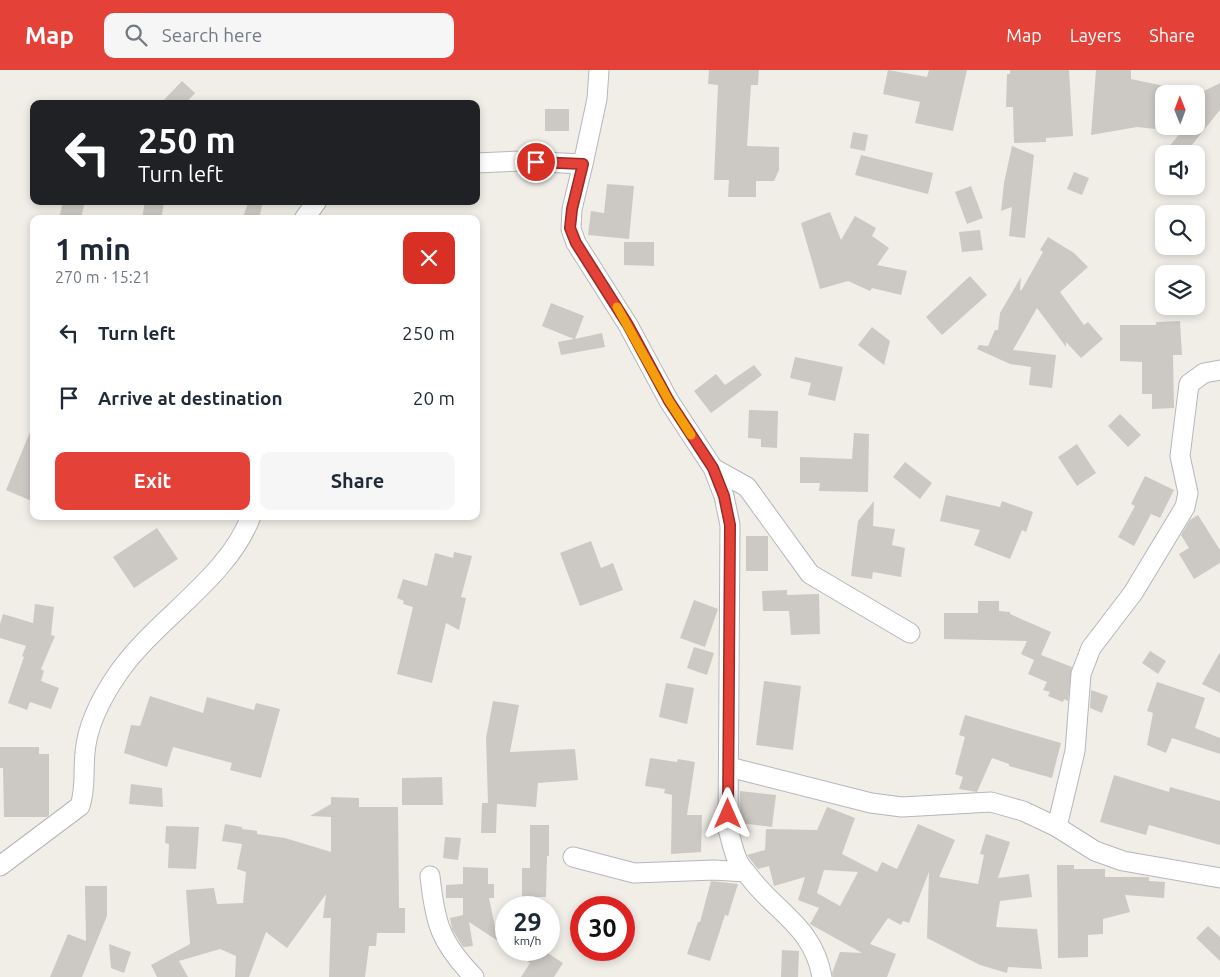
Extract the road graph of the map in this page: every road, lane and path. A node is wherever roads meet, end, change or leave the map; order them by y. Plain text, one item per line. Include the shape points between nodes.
1 (599, 70) edge
2 (480, 163) edge
3 (583, 164) junction
4 (1220, 370) edge
5 (713, 468) junction
6 (249, 520) edge
7 (910, 633) dead end
8 (729, 767) junction
9 (1057, 826) junction
10 (573, 858) dead end
11 (0, 866) edge
12 (746, 872) junction
13 (430, 876) dead end
14 (1220, 878) edge
15 (474, 977) edge
16 (822, 977) edge

1 - 3 street via 597,99
2 - 3 street
3 - 5 street via 570,228 576,243 628,325 669,401
4 - 9 street via 1204,373 1189,384 1180,456 1188,493 1185,507 1133,593 1091,648 1081,674 1075,751
5 - 7 street via 747,487 810,574
5 - 8 street via 724,496 730,525
6 - 11 street via 228,558 144,641 118,673 88,733 84,794 80,806
8 - 9 street via 871,803 902,807 992,802 1022,810
8 - 12 street via 728,830 737,860
9 - 14 street via 1095,851 1123,861
10 - 12 street via 634,873
12 - 16 street via 757,888 795,923 811,944
13 - 15 street via 434,914 446,944

